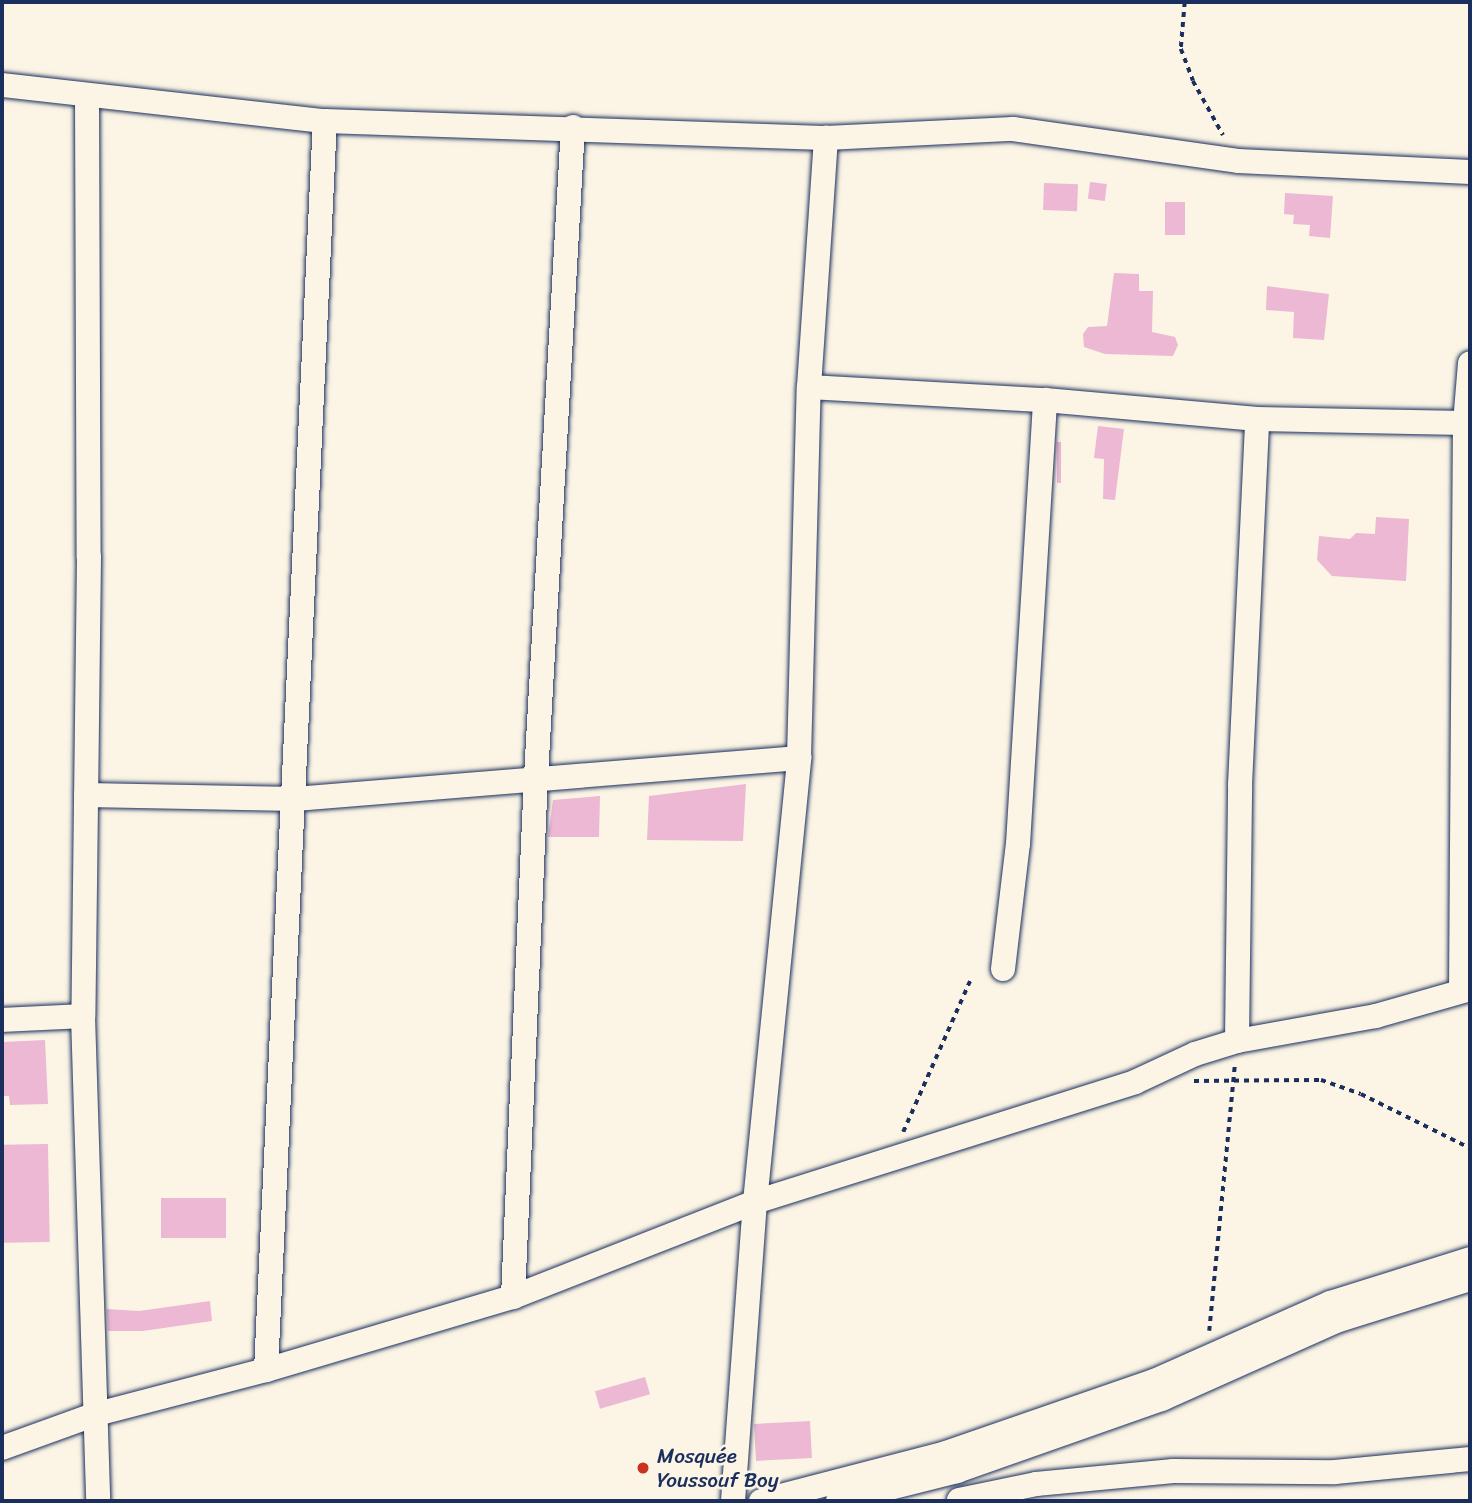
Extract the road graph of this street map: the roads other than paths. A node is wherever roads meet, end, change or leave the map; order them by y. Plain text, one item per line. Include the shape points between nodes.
1 (2, 85) edge
2 (87, 94) junction
3 (326, 121) junction
4 (573, 127) junction
5 (826, 138) junction
6 (1470, 172) edge
7 (1470, 363) edge
8 (809, 387) junction
9 (1045, 400) junction
10 (1257, 419) junction
11 (1465, 422) junction
12 (799, 758) junction
13 (536, 776) junction
14 (86, 795) junction
15 (295, 799) junction
16 (1003, 969) dead end
17 (1466, 990) edge
18 (83, 1016) junction
19 (2, 1020) edge
20 (1237, 1041) junction
21 (755, 1202) junction
22 (1470, 1259) edge
23 (1470, 1279) edge
24 (513, 1297) junction
25 (265, 1370) junction
26 (93, 1415) junction
27 (2, 1448) edge
28 (1470, 1459) edge
29 (957, 1471) junction
30 (98, 1501) edge
31 (733, 1501) edge
32 (761, 1501) edge
33 (838, 1501) edge
34 (959, 1501) edge

1 - 2 street
2 - 3 street
2 - 14 street
3 - 4 street
3 - 15 street
4 - 5 street
4 - 13 street
5 - 6 street via 1039,130 1238,161
5 - 8 street
7 - 11 street
8 - 9 street
8 - 12 street
9 - 10 street
9 - 16 street via 1018,844
10 - 11 street
10 - 20 street via 1241,758
11 - 17 street
12 - 13 street
12 - 21 street
13 - 15 street
13 - 24 street
14 - 15 street
14 - 18 street
15 - 25 street
17 - 20 street via 1376,1016
18 - 19 street
18 - 26 street
20 - 21 street via 1195,1054 1135,1083
21 - 24 street
21 - 31 street
22 - 32 street via 1329,1303 1154,1381 946,1453
23 - 29 street via 1336,1321 1161,1399
24 - 25 street
25 - 26 street
26 - 27 street
26 - 30 street
28 - 34 street via 1335,1472 1174,1471 1036,1484
29 - 33 street
29 - 34 street

